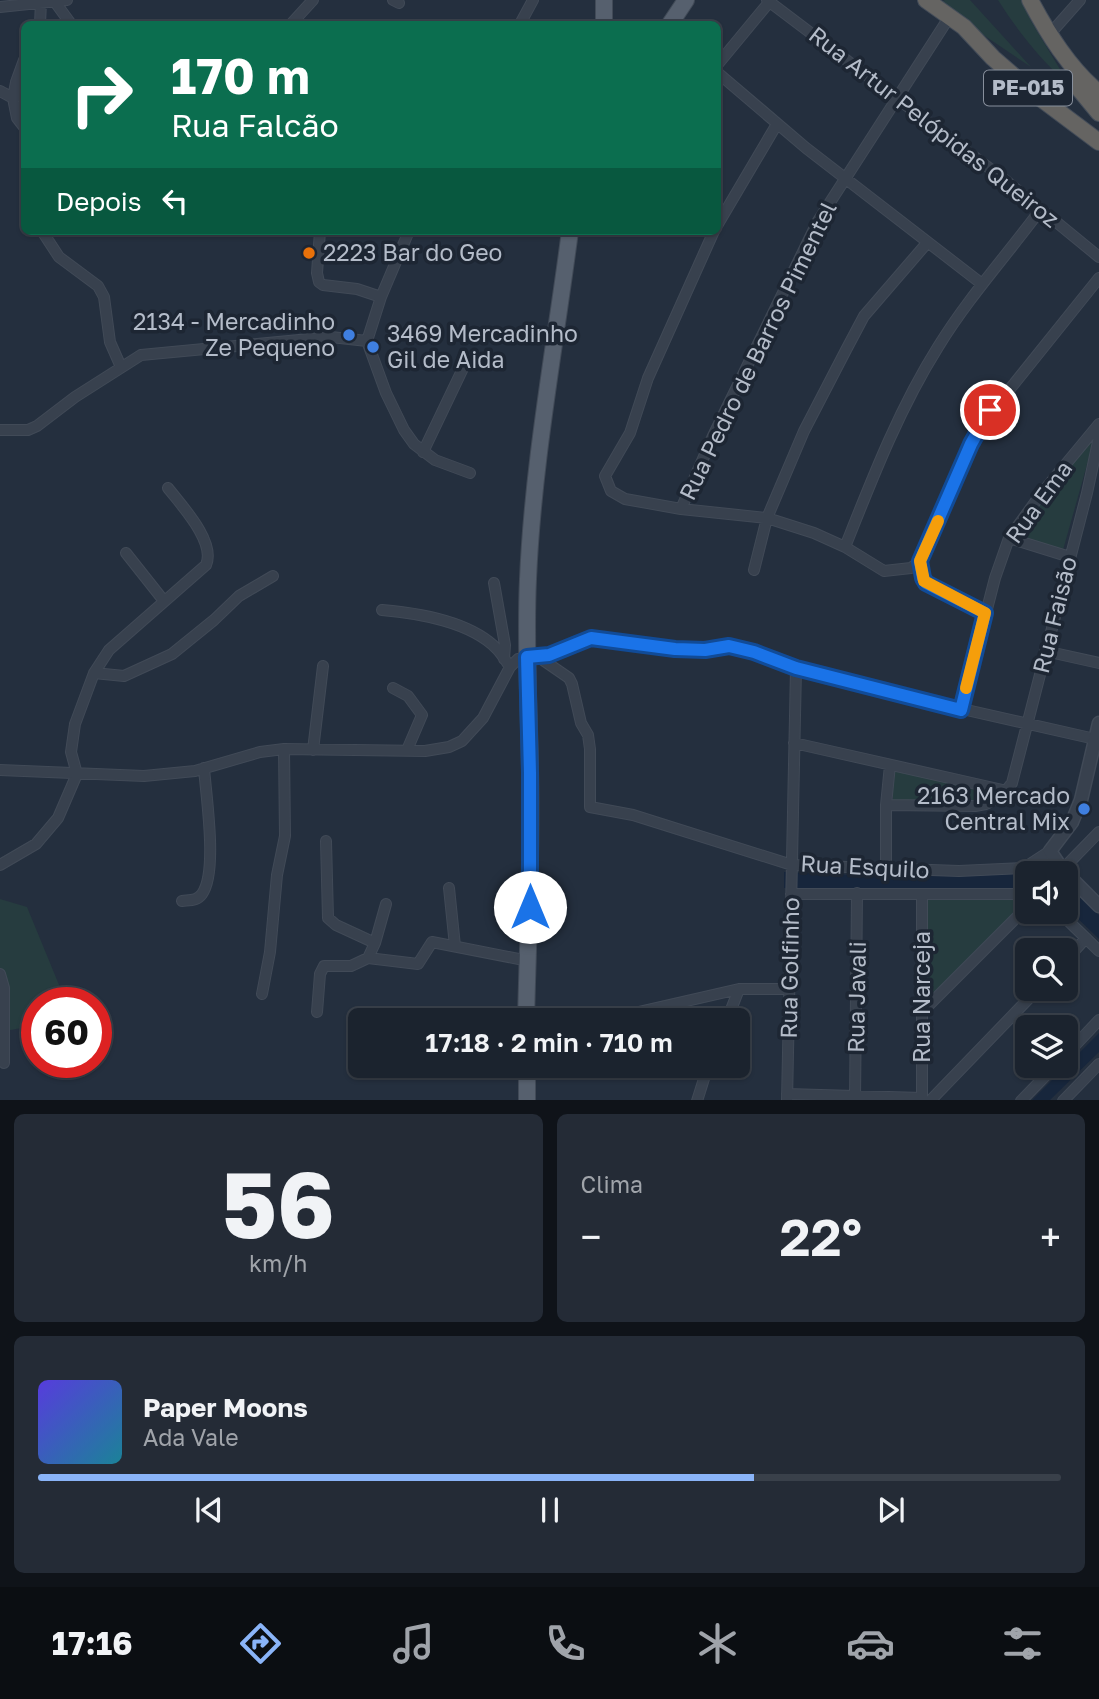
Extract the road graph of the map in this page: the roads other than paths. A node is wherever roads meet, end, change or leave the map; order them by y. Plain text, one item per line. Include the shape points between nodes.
1 (67, 0) edge
2 (313, 0) edge
3 (533, 0) edge
4 (604, 0) edge
5 (686, 0) edge
6 (926, 0) edge
7 (1030, 0) edge
8 (1080, 0) edge
9 (769, 1) edge
10 (41, 2) junction
11 (55, 2) junction
12 (0, 7) edge
13 (950, 16) junction
14 (40, 21) edge
15 (69, 21) edge
16 (294, 21) edge
17 (522, 21) edge
18 (604, 21) edge
19 (672, 21) edge
20 (1049, 35) junction
21 (721, 60) edge
22 (21, 68) edge
23 (721, 76) edge
24 (0, 91) edge
25 (1099, 93) edge
26 (21, 97) edge
27 (897, 97) junction
28 (13, 98) junction
29 (1099, 113) edge
30 (21, 122) edge
31 (777, 124) junction
32 (1099, 142) edge
33 (845, 178) junction
34 (1041, 209) junction
35 (721, 219) edge
36 (45, 235) edge
37 (320, 235) edge
38 (407, 235) edge
39 (569, 235) edge
40 (712, 235) edge
41 (926, 243) junction
42 (1099, 257) edge
43 (1099, 278) edge
44 (982, 284) junction
45 (381, 297) junction
46 (368, 341) junction
47 (467, 360) dead end
48 (121, 367) junction
49 (1099, 424) edge
50 (0, 430) edge
51 (1099, 437) edge
52 (423, 452) junction
53 (470, 473) dead end
54 (168, 488) dead end
55 (681, 509) junction
56 (766, 519) junction
57 (1009, 537) junction
58 (845, 547) junction
59 (126, 553) dead end
60 (1070, 557) junction
61 (920, 561) junction
62 (754, 569) dead end
63 (273, 576) dead end
64 (494, 583) dead end
65 (164, 601) junction
66 (382, 611) dead end
67 (985, 613) junction
68 (1045, 651) junction
69 (531, 656) junction
70 (508, 663) junction
71 (1099, 663) edge
72 (323, 666) dead end
73 (796, 668) junction
74 (94, 673) junction
75 (393, 688) dead end
76 (961, 710) junction
77 (1099, 723) edge
78 (1028, 726) junction
79 (1095, 739) junction
80 (794, 743) junction
81 (284, 749) junction
82 (313, 750) junction
83 (407, 750) junction
84 (890, 765) junction
85 (204, 768) junction
86 (0, 770) edge
87 (77, 774) junction
88 (1007, 791) junction
89 (886, 805) junction
90 (1099, 832) edge
91 (326, 841) dead end
92 (1050, 851) junction
93 (1038, 861) edge
94 (1055, 861) edge
95 (1070, 861) edge
96 (0, 865) edge
97 (792, 866) junction
98 (886, 869) junction
99 (1015, 871) edge
100 (1078, 887) edge
101 (449, 888) dead end
102 (791, 892) junction
103 (857, 893) junction
104 (922, 894) junction
105 (1015, 894) edge
106 (182, 901) dead end
107 (386, 904) dead end
108 (1099, 906) edge
109 (1015, 919) edge
110 (1071, 924) edge
111 (1086, 938) junction
112 (375, 943) junction
113 (455, 946) junction
114 (1078, 947) edge
115 (1099, 951) edge
116 (368, 958) junction
117 (529, 961) junction
118 (0, 974) edge
119 (739, 989) junction
120 (789, 989) junction
121 (262, 994) dead end
122 (1026, 1001) edge
123 (527, 1008) edge
124 (656, 1008) edge
125 (732, 1008) edge
126 (317, 1012) dead end
127 (922, 1012) junction
128 (1099, 1020) edge
129 (1078, 1042) edge
130 (4, 1063) dead end
131 (1099, 1064) edge
132 (527, 1078) edge
133 (704, 1078) edge
134 (1043, 1078) edge
135 (787, 1097) edge
136 (855, 1098) edge
137 (527, 1100) edge
138 (697, 1100) edge
139 (925, 1100) edge
140 (1022, 1100) edge
141 (1064, 1100) edge

1 - 11 street
2 - 16 street
3 - 17 street
4 - 18 main road
5 - 19 main road
6 - 13 highway, PE-015
7 - 20 highway, PE-015
8 - 20 street
9 - 21 street
9 - 27 street, Rua Artur Pelópidas Queiroz
10 - 11 street
10 - 12 street
10 - 14 street
11 - 15 street
13 - 27 street, Rua Pedro de Barros Pimentel
13 - 32 highway, PE-015 via 1031,91
20 - 25 highway, PE-015
20 - 29 highway via 1071,80
22 - 28 street
23 - 31 street
24 - 28 street
26 - 28 street
27 - 33 street, Rua Pedro de Barros Pimentel
27 - 34 street, Rua Artur Pelópidas Queiroz
28 - 30 street
31 - 33 street
31 - 35 street
33 - 41 street
33 - 55 street, Rua Pedro de Barros Pimentel via 801,252
34 - 42 street, Rua Artur Pelópidas Queiroz
34 - 44 street
36 - 48 street via 59,257 98,286 104,297 110,342
37 - 45 street via 319,282
38 - 45 street
39 - 69 main road via 533,496 527,580
40 - 55 street via 648,377 631,433 606,476 611,491 625,499
41 - 44 street
41 - 56 street via 864,316 804,431
43 - 61 street via 981,425
44 - 58 street via 938,346 912,393
45 - 46 street
46 - 48 street via 331,337 141,355
46 - 52 street via 377,373 404,430
47 - 52 street
48 - 50 street via 37,426
49 - 57 street, Rua Ema
51 - 60 street, Rua Faisão
52 - 53 street
54 - 65 street via 190,516 209,553 206,565
55 - 56 street
56 - 58 street
56 - 62 street
57 - 60 street
57 - 67 street, Rua Ema
58 - 61 street via 884,571 911,568
59 - 65 street
60 - 68 street, Rua Faisão
61 - 67 street via 926,583
63 - 74 street via 239,596 172,654 124,676
64 - 70 street
65 - 74 street via 109,650
66 - 70 street via 407,612 455,625 485,639
67 - 76 street, Rua Ema
68 - 71 street
68 - 78 street, Rua Faisão
69 - 70 street
69 - 73 street via 558,652 591,638 675,649 729,646
69 - 97 street, Rua Esquilo via 572,684 588,735 590,807 633,815
69 - 117 main road
70 - 83 street via 489,709 462,741 436,750
72 - 82 street
73 - 76 street
73 - 80 street, Rua Golfinho
74 - 87 street via 75,724 71,752
75 - 83 street via 408,696 422,715
76 - 78 street
77 - 79 street, Rua Esquilo
78 - 79 street
78 - 88 street, Rua Faisão
79 - 92 street, Rua Esquilo via 1081,800 1072,822
80 - 84 street
80 - 97 street, Rua Golfinho
81 - 82 street
81 - 85 street
81 - 121 street via 285,836
82 - 83 street
84 - 88 street
84 - 89 street
85 - 87 street via 144,776
85 - 106 street via 209,863 201,895
86 - 87 street
87 - 96 street via 58,818 36,844
88 - 89 street via 975,806
89 - 98 street
90 - 95 street
91 - 112 street via 328,918
92 - 93 street, Rua Esquilo
92 - 94 street
97 - 98 street, Rua Esquilo
97 - 102 street, Rua Golfinho
98 - 99 street, Rua Esquilo
100 - 108 street
101 - 113 street
102 - 103 street, Rua Esquilo
102 - 120 street, Rua Golfinho
103 - 104 street, Rua Esquilo
103 - 136 street, Rua Javali
104 - 105 street, Rua Esquilo
104 - 127 street, Rua Narceja
107 - 112 street
109 - 127 street
110 - 111 street
111 - 114 street
111 - 115 street
112 - 116 street
113 - 116 street via 432,942 420,963
113 - 117 street
116 - 126 street via 356,965 321,969
117 - 123 main road
118 - 130 street
119 - 120 street
119 - 124 street
119 - 125 street
120 - 135 street, Rua Golfinho
122 - 139 street
127 - 139 street, Rua Narceja
128 - 129 street
131 - 141 street
132 - 137 main road
133 - 138 street
134 - 140 street
135 - 136 street
136 - 139 street

